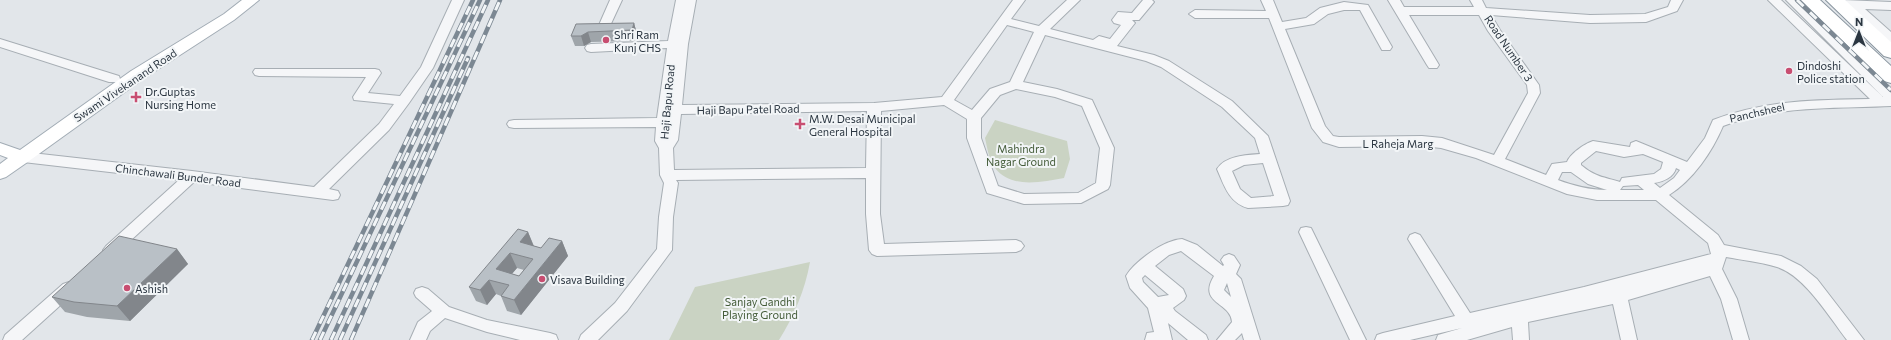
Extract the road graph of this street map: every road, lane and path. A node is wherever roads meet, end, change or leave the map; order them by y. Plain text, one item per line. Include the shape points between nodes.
1 (232, 0) edge
2 (252, 0) edge
3 (458, 0) edge
4 (616, 0) edge
5 (682, 0) edge
6 (690, 0) edge
7 (1019, 0) edge
8 (1074, 0) edge
9 (1267, 0) edge
10 (1677, 0) edge
11 (1774, 0) edge
12 (1783, 0) edge
13 (1792, 0) edge
14 (1810, 0) edge
15 (1835, 0) edge
16 (1148, 2) dead end
17 (1852, 2) edge
18 (1401, 3) edge
19 (1480, 5) edge
20 (1891, 6) edge
21 (1195, 14) dead end
22 (1276, 20) junction
23 (1004, 21) junction
24 (605, 25) edge
25 (1044, 29) junction
26 (1891, 39) edge
27 (0, 43) edge
28 (678, 45) junction
29 (1386, 47) dead end
30 (591, 48) dead end
31 (1891, 52) edge
32 (1433, 65) dead end
33 (259, 72) dead end
34 (1891, 77) edge
35 (114, 79) junction
36 (1014, 85) junction
37 (404, 100) junction
38 (1888, 101) edge
39 (946, 102) junction
40 (874, 106) junction
41 (974, 117) junction
42 (514, 124) dead end
43 (668, 127) junction
44 (8, 154) edge
45 (1268, 158) junction
46 (1670, 160) junction
47 (1497, 162) junction
48 (1574, 167) junction
49 (1689, 168) junction
50 (0, 173) edge
51 (873, 173) junction
52 (667, 175) junction
53 (192, 176) junction
54 (1642, 181) junction
55 (1550, 182) junction
56 (317, 193) junction
57 (333, 195) dead end
58 (1660, 195) junction
59 (1306, 232) dead end
60 (1415, 238) dead end
61 (1016, 246) dead end
62 (102, 258) edge
63 (1714, 260) junction
64 (1144, 266) junction
65 (1228, 271) junction
66 (79, 279) edge
67 (1618, 291) junction
68 (422, 293) dead end
69 (1161, 307) junction
70 (443, 310) junction
71 (1520, 313) junction
72 (1469, 326) junction
73 (1157, 339) edge
74 (11, 340) edge
75 (418, 340) edge
76 (550, 340) edge
77 (587, 340) edge
78 (1200, 340) edge
79 (1225, 340) edge
80 (1252, 340) edge
81 (1358, 340) edge
82 (1383, 340) edge
83 (1444, 340) edge
84 (1522, 340) edge
85 (1629, 340) edge
86 (1741, 340) edge
87 (1856, 340) edge

1 - 35 main road, Swami Vivekanand Road
2 - 44 main road, Swami Vivekanand Road via 138,75
3 - 37 street via 427,68
4 - 24 street
5 - 28 street, Haji Bapu Road
6 - 28 street, Haji Bapu Road
7 - 23 street
8 - 25 street
9 - 22 street, L Raheja Marg
10 - 19 street via 1673,9 1646,18 1590,19
11 - 38 street
12 - 38 street
13 - 38 street
14 - 34 highway
15 - 31 highway
16 - 25 street via 1135,17 1122,15 1118,20 1129,23 1113,43
17 - 20 street
17 - 26 street
18 - 19 street
18 - 32 street
19 - 47 street, Road Number 3 via 1494,31 1533,85 1534,93
21 - 22 street
22 - 29 street via 1310,21 1324,11 1344,6 1364,7
22 - 47 street, L Raheja Marg via 1319,128 1328,139 1339,142 1442,143
23 - 25 street
23 - 39 street
25 - 36 street
25 - 45 street via 1165,64 1242,116 1261,136
27 - 35 street
28 - 30 street
28 - 43 street, Haji Bapu Road
33 - 37 street via 375,73 359,96
35 - 44 main road, Swami Vivekanand Road
36 - 41 street via 995,92
36 - 41 street via 1057,93 1087,103 1107,148 1103,185 1080,198 1024,199 992,189 974,138
37 - 56 street via 384,127
38 - 49 street, Panchsheel via 1785,105 1732,116 1718,123 1712,139
39 - 40 street, Haji Bapu Patel Road
39 - 41 street
40 - 43 street, Haji Bapu Patel Road
40 - 51 street
42 - 43 street, Haji Bapu Patel Road
43 - 52 street, Haji Bapu Road
44 - 50 main road, Swami Vivekanand Road
44 - 53 street, Chinchawali Bunder Road
45 - 45 street via 1241,160 1224,168 1234,192 1248,203 1283,201
46 - 48 street via 1640,148 1636,152 1624,153 1604,146 1593,146 1574,161
46 - 49 street
46 - 54 street via 1668,170 1657,178
47 - 55 street, L Raheja Marg
48 - 54 street via 1606,186
48 - 55 street via 1557,167
49 - 58 street, Panchsheel via 1679,182
51 - 52 street
51 - 61 street via 873,214 877,250
52 - 77 street, Haji Bapu Road via 671,183 664,250 621,307
53 - 56 street, Chinchawali Bunder Road
53 - 62 street
54 - 58 street
55 - 58 street, L Raheja Marg via 1567,189 1597,195
56 - 57 street, Chinchawali Bunder Road
58 - 63 street via 1713,239
59 - 81 street
60 - 72 street
63 - 67 street via 1651,286
63 - 86 street
63 - 87 street via 1781,262 1796,270 1811,283
64 - 65 street via 1175,245 1182,245
64 - 69 street via 1134,276 1136,284
64 - 69 street via 1178,293 1171,302
65 - 79 street via 1216,287 1218,295 1234,308 1240,322
65 - 80 street
66 - 74 street
67 - 71 street via 1540,312
67 - 85 street
68 - 70 street
69 - 73 street
69 - 78 street
70 - 75 street via 424,327
70 - 76 street via 487,326
71 - 72 street
71 - 84 street
72 - 82 street
72 - 83 street

